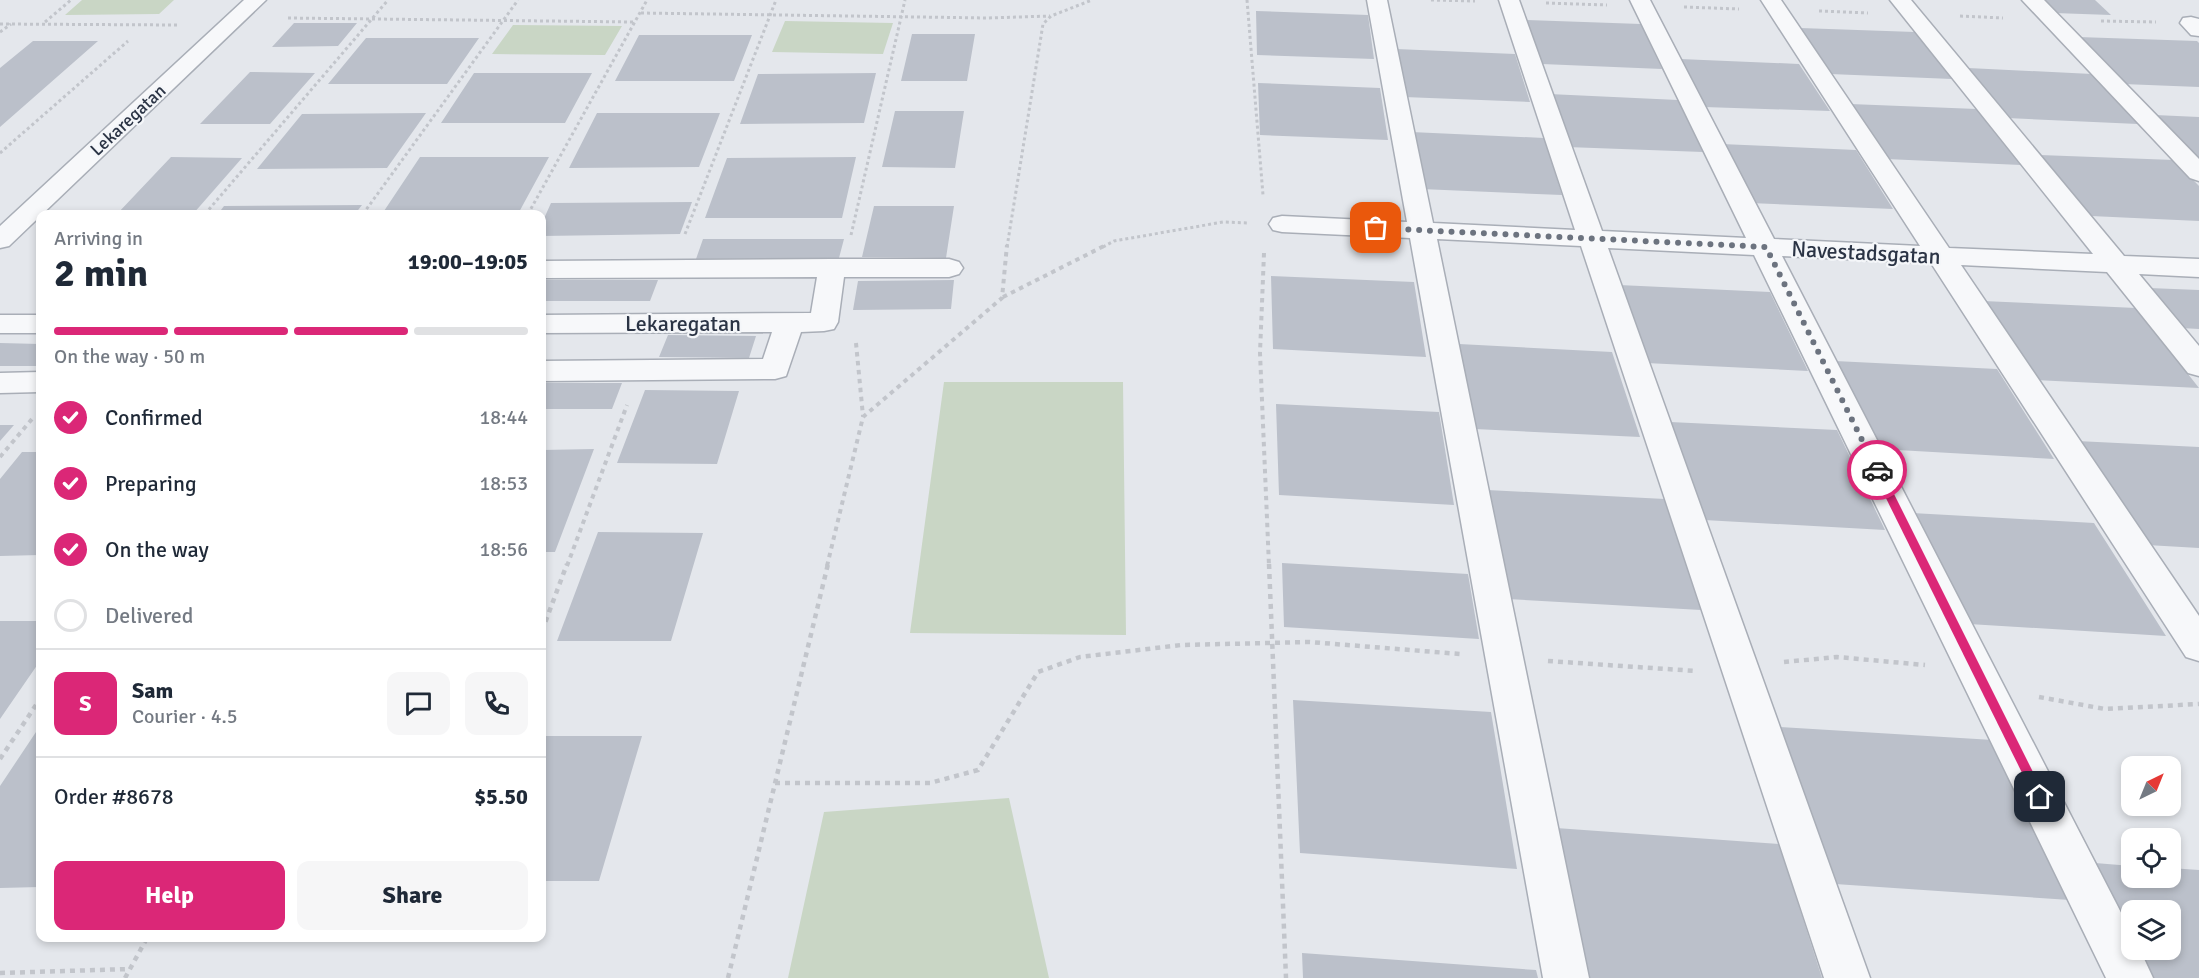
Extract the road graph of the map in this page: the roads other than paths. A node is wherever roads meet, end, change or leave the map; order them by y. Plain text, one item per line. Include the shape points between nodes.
1 (256, 0) edge
2 (1377, 0) edge
3 (1509, 0) edge
4 (1641, 0) edge
5 (1771, 0) edge
6 (1900, 0) edge
7 (2032, 0) edge
8 (2199, 173) edge
9 (1274, 224) road end
10 (1423, 230) junction
11 (1592, 238) junction
12 (0, 240) edge
13 (1766, 247) junction
14 (1942, 256) junction
15 (2115, 264) junction
16 (838, 267) junction
17 (949, 268) dead end
18 (2199, 268) edge
19 (546, 269) edge
20 (790, 322) junction
21 (0, 324) edge
22 (36, 324) edge
23 (546, 324) edge
24 (2199, 366) edge
25 (546, 372) edge
26 (36, 382) edge
27 (0, 383) edge
28 (2199, 646) edge
29 (1566, 978) edge
30 (1847, 978) edge
31 (2130, 978) edge

1 - 12 street, Lekaregatan
2 - 10 street
3 - 11 street
4 - 13 street
5 - 14 street
6 - 15 street
7 - 8 street
9 - 10 street, Navestadsgatan
10 - 11 street, Navestadsgatan
10 - 29 street
11 - 13 street, Navestadsgatan
11 - 30 street
13 - 14 street, Navestadsgatan
13 - 31 street
14 - 15 street, Navestadsgatan
14 - 28 street
15 - 18 street, Navestadsgatan
15 - 24 street
16 - 17 street
16 - 19 street
16 - 20 street, Lekaregatan via 824,322
20 - 23 street, Lekaregatan
20 - 25 street via 775,369
21 - 22 street
26 - 27 street

